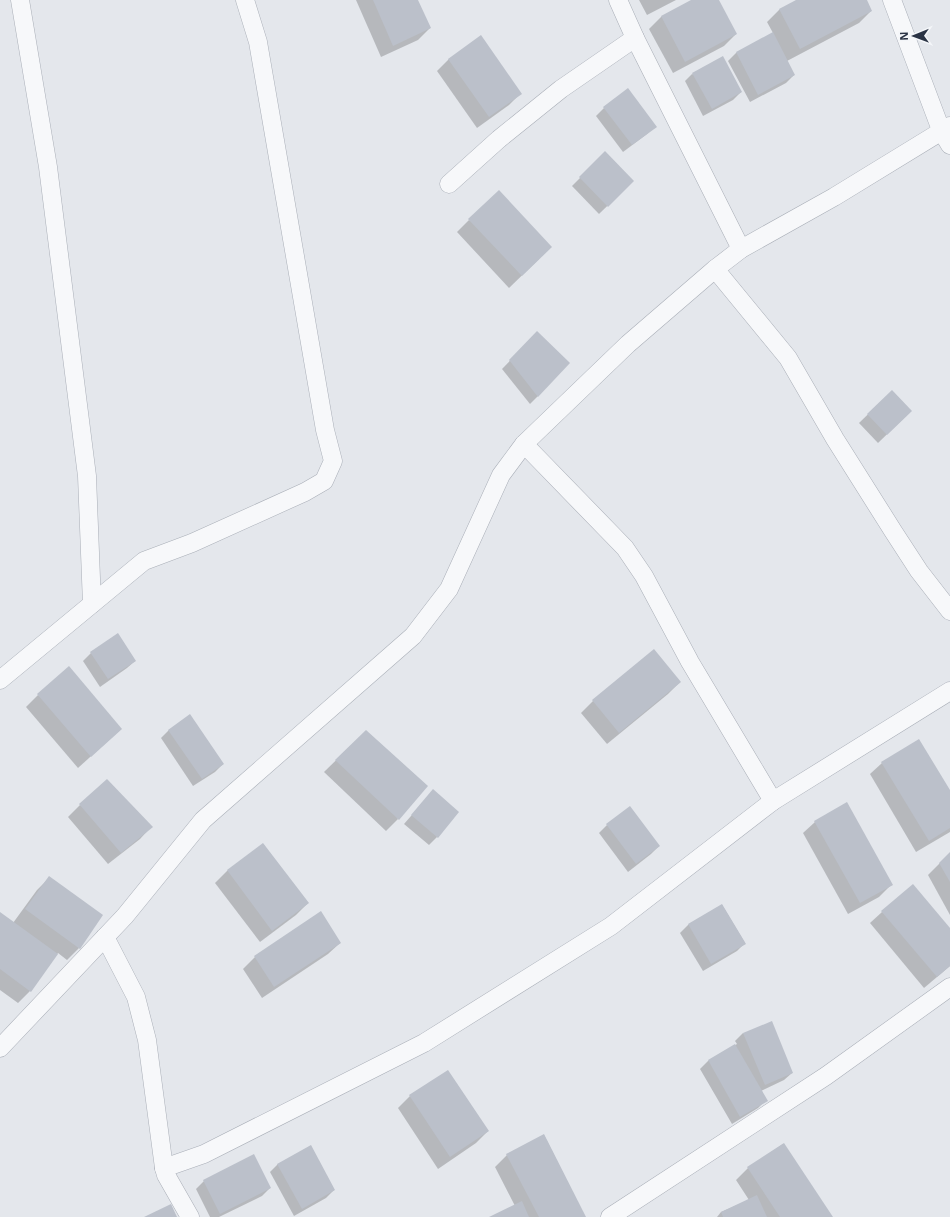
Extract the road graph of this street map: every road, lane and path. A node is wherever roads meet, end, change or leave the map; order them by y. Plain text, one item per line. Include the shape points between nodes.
1 (20, 0) edge
2 (245, 0) edge
3 (618, 0) edge
4 (892, 0) edge
5 (635, 38) junction
6 (947, 134) edge
7 (449, 184) dead end
8 (741, 249) junction
9 (715, 269) junction
10 (524, 444) junction
11 (92, 604) junction
12 (950, 611) edge
13 (0, 680) edge
14 (950, 691) edge
15 (773, 800) junction
16 (105, 937) junction
17 (950, 987) edge
18 (0, 1048) edge
19 (164, 1168) junction
20 (190, 1217) edge
21 (610, 1217) edge

1 - 11 street via 48,167 87,476
2 - 11 street via 258,42 325,430 333,461 324,481 306,492 192,543 144,561
3 - 5 street
4 - 6 street
5 - 7 street via 561,89
5 - 8 street
6 - 8 street
8 - 9 street
9 - 10 street via 628,344
9 - 12 street via 788,358 893,531 919,571
10 - 15 street via 624,548 644,576 690,662
10 - 16 street via 501,475 449,590 413,636 202,820
11 - 13 street
14 - 15 street
15 - 19 street via 611,926 424,1043 204,1154
16 - 18 street
16 - 19 street via 136,997 147,1040
17 - 21 street via 826,1076
19 - 20 street

